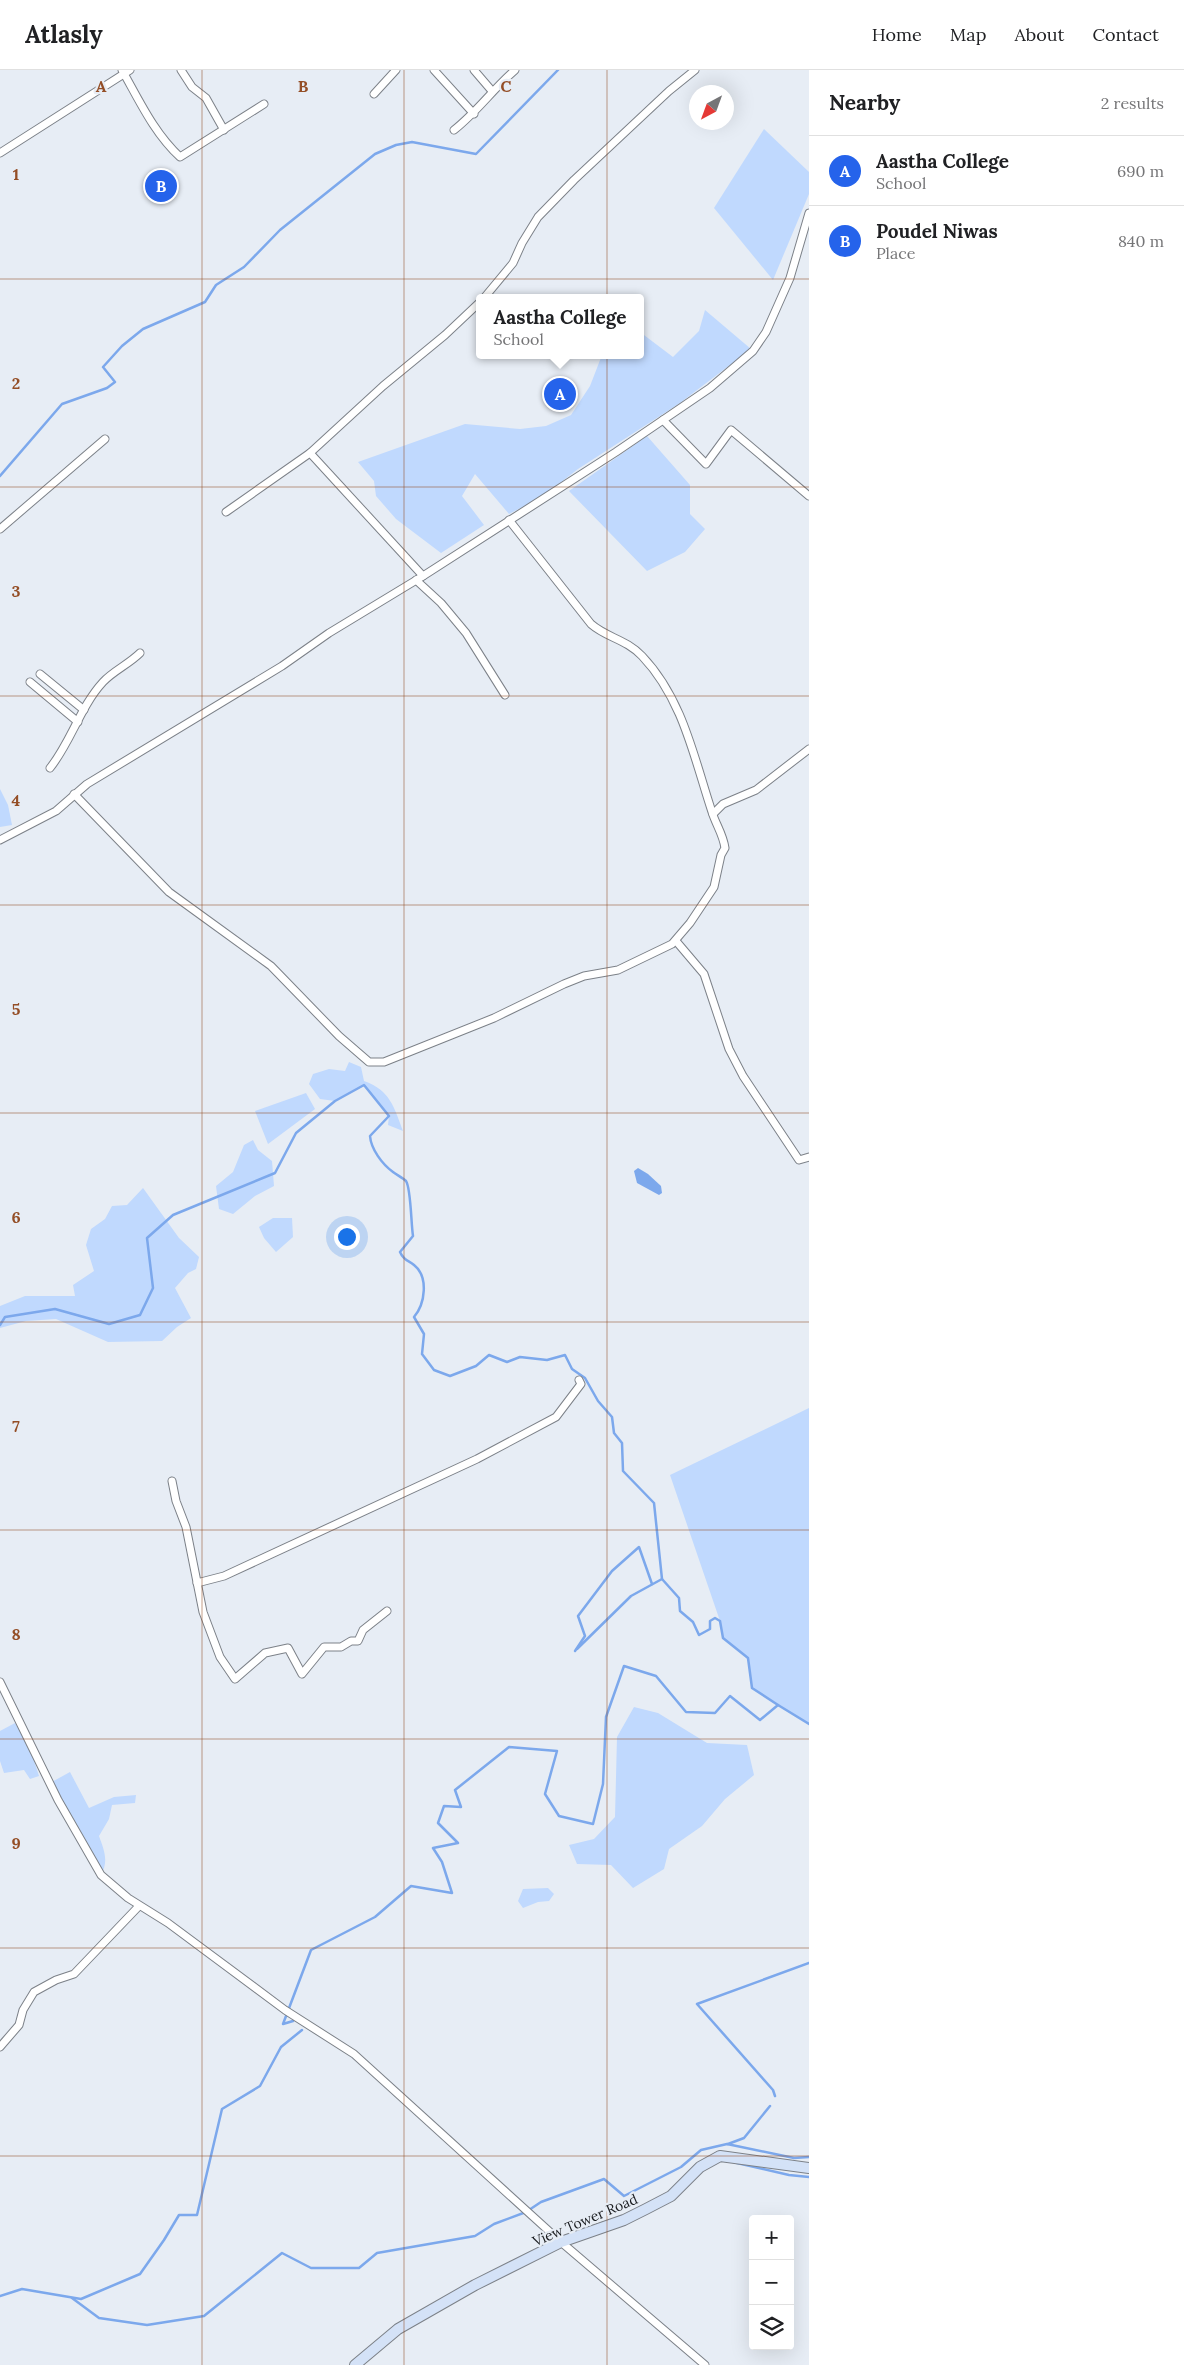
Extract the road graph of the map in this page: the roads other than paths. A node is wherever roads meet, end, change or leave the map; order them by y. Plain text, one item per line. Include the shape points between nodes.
1 (181, 70) edge
2 (396, 70) edge
3 (434, 70) edge
4 (474, 70) edge
5 (515, 70) edge
6 (695, 70) edge
7 (125, 71) edge
8 (492, 91) junction
9 (374, 94) dead end
10 (264, 104) dead end
11 (474, 114) junction
12 (224, 130) junction
13 (454, 130) dead end
14 (0, 153) edge
15 (809, 213) edge
16 (487, 294) edge
17 (476, 306) edge
18 (663, 420) junction
19 (105, 439) dead end
20 (310, 453) junction
21 (809, 496) edge
22 (226, 512) dead end
23 (509, 520) junction
24 (0, 529) edge
25 (423, 576) junction
26 (416, 580) junction
27 (140, 653) dead end
28 (40, 674) dead end
29 (30, 682) dead end
30 (505, 695) dead end
31 (84, 710) junction
32 (78, 722) junction
33 (809, 749) edge
34 (50, 768) dead end
35 (74, 794) junction
36 (712, 814) junction
37 (0, 840) edge
38 (676, 941) junction
39 (809, 1157) edge
40 (579, 1380) dead end
41 (172, 1481) dead end
42 (197, 1582) junction
43 (387, 1611) dead end
44 (0, 1682) edge
45 (139, 1906) junction
46 (0, 2048) edge
47 (809, 2168) edge
48 (561, 2242) junction
49 (355, 2365) edge
50 (705, 2365) edge

1 - 12 street via 192,87 206,98
2 - 9 street
3 - 11 street
4 - 8 street
5 - 8 street
6 - 16 street via 538,217 513,263
7 - 12 street via 150,119 180,157
7 - 14 street
8 - 11 street
10 - 12 street
11 - 13 street
15 - 18 street via 790,278 766,332 753,351 710,388
17 - 20 street
18 - 21 street via 706,464 731,430
18 - 23 street
19 - 24 street
20 - 22 street
20 - 25 street
23 - 25 street
23 - 36 street via 591,624 634,649 652,668 691,739
25 - 26 street
26 - 30 street via 441,602 466,633
26 - 35 street
27 - 31 street via 104,681
28 - 31 street
29 - 32 street
31 - 32 street
32 - 34 street
33 - 36 street via 756,790 723,804
35 - 37 street via 56,811
35 - 38 street via 169,892 272,966 369,1062 384,1062 494,1018 584,976 618,970
36 - 38 street via 720,826 725,848 714,887
38 - 39 street via 704,974 729,1049 743,1076 799,1160
40 - 42 street via 581,1384 556,1417 477,1459 224,1576
41 - 42 street via 186,1527
42 - 43 street via 203,1612 220,1657 235,1679 265,1653 288,1648 302,1674 324,1647 341,1647 358,1641 363,1630
44 - 45 street via 58,1800 101,1874
45 - 46 street via 74,1974 34,1992 23,2010 19,2025
45 - 48 street via 168,1923 292,2015 354,2054
47 - 48 street, View Tower Road via 720,2156 700,2167 671,2196 624,2220
48 - 49 street, View Tower Road via 475,2285 398,2329
48 - 50 street

